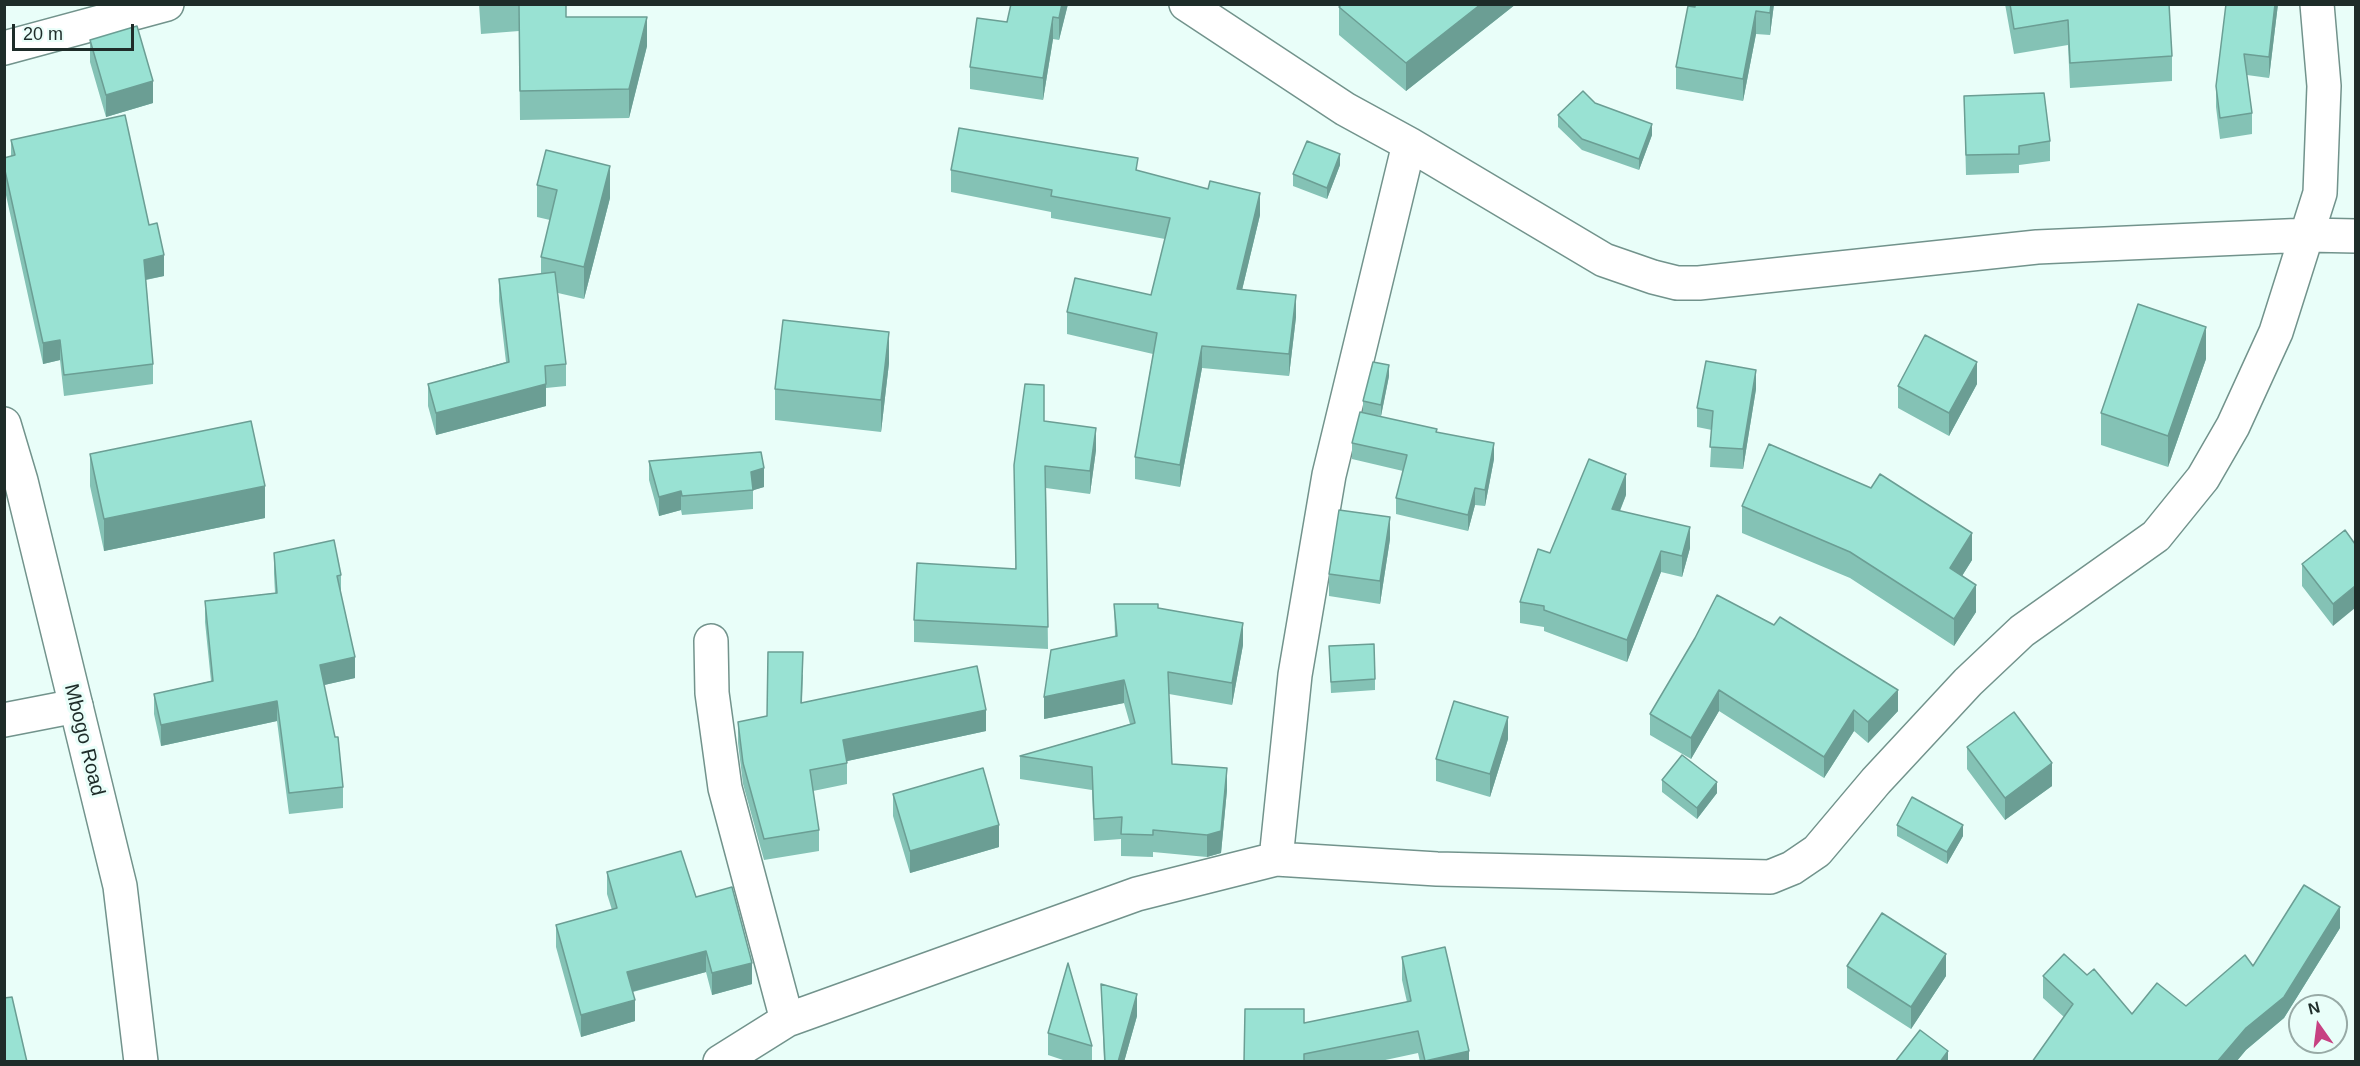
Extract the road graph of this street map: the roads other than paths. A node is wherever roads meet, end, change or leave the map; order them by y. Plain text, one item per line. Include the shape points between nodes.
1 (167, 4) edge
2 (1186, 4) edge
3 (2317, 4) edge
4 (4, 48) edge
5 (1409, 144) junction
6 (2308, 236) junction
7 (2355, 236) edge
8 (4, 424) edge
9 (711, 641) dead end
10 (76, 706) junction
11 (4, 720) edge
12 (1276, 859) junction
13 (787, 1020) junction
14 (141, 1062) edge
15 (720, 1062) edge

1 - 4 street
2 - 5 street via 1345,109
3 - 6 street via 2324,86 2320,193
5 - 6 street via 1604,260 1677,283 2037,247
5 - 12 street via 1329,475 1295,675
6 - 7 street
6 - 12 street via 2276,332 2233,426 2203,478 2156,536 2047,611 1999,652 1891,765 1817,850 1792,868 1770,877 1437,869
8 - 10 street, Mbogo Road
9 - 13 street via 712,693 725,788
10 - 11 street
10 - 14 street, Mbogo Road via 120,886
12 - 13 street via 1137,894
13 - 15 street

